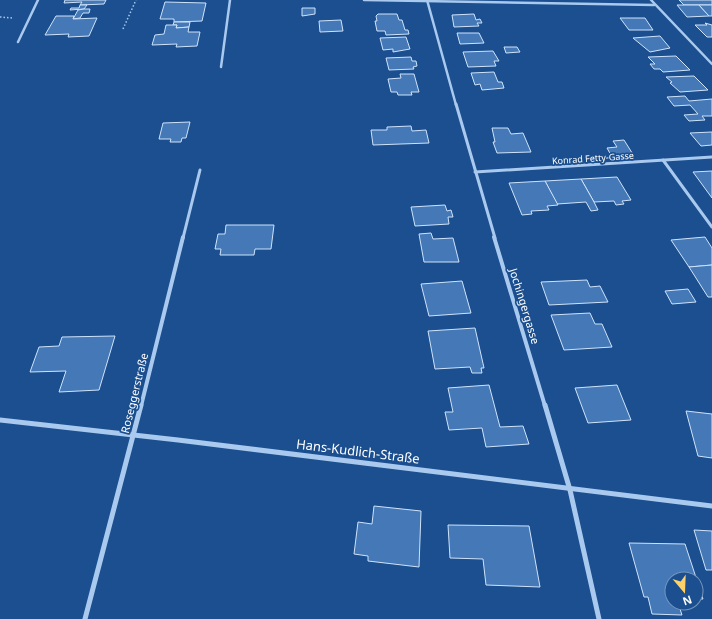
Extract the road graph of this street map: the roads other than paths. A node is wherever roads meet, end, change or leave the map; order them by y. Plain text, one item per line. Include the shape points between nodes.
1 (38, 0) edge
2 (230, 0) edge
3 (364, 0) edge
4 (651, 0) edge
5 (427, 1) edge
6 (654, 5) junction
7 (18, 42) dead end
8 (712, 64) edge
9 (221, 67) dead end
10 (712, 157) edge
11 (663, 160) junction
12 (200, 170) dead end
13 (475, 172) junction
14 (712, 226) edge
15 (0, 420) edge
16 (134, 434) junction
17 (570, 490) junction
18 (712, 506) edge
19 (85, 619) edge
20 (599, 619) edge

1 - 7 street
2 - 9 street
3 - 5 street
4 - 6 street
5 - 6 street
5 - 13 street, Jochingergasse
6 - 8 street
10 - 11 street, Konrad Fetty-Gasse
11 - 13 street, Konrad Fetty-Gasse
11 - 14 street
12 - 16 street, Roseggerstraße
13 - 17 street, Jochingergasse
15 - 16 street, Hans-Kudlich-Straße
16 - 17 street, Hans-Kudlich-Straße
16 - 19 street, Roseggerstraße
17 - 18 street, Hans-Kudlich-Straße
17 - 20 street, Jochingergasse

